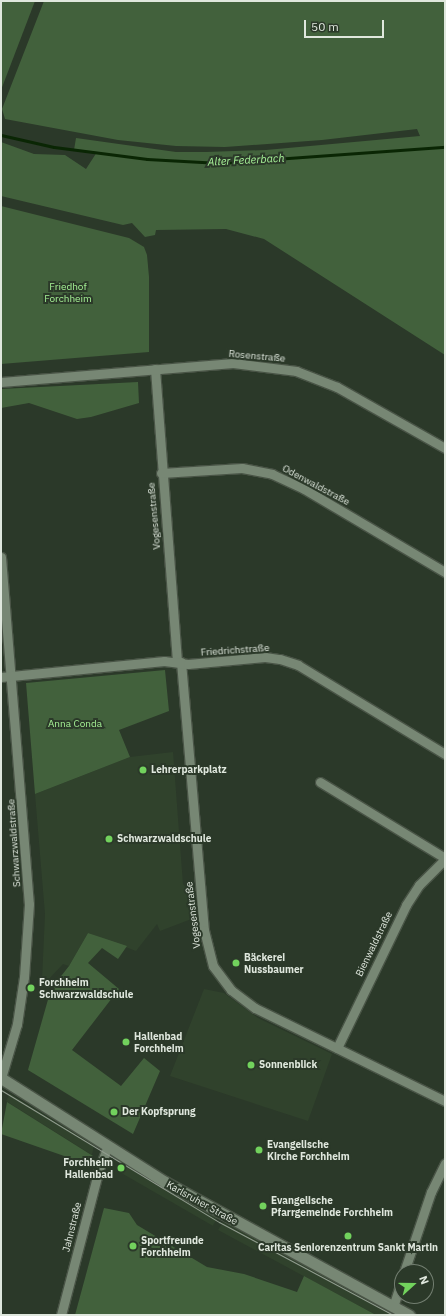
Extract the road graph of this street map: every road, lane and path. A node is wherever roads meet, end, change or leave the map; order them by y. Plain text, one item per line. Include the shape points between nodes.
1 (155, 369) junction
2 (1, 382) edge
3 (445, 448) edge
4 (161, 473) junction
5 (1, 557) edge
6 (445, 572) edge
7 (179, 662) junction
8 (11, 676) junction
9 (1, 677) edge
10 (445, 754) edge
11 (320, 782) dead end
12 (445, 859) edge
13 (336, 1048) junction
14 (1, 1078) edge
15 (445, 1101) edge
16 (108, 1146) junction
17 (445, 1163) edge
18 (441, 1180) edge
19 (407, 1264) edge
20 (394, 1303) edge
21 (393, 1306) junction
22 (61, 1315) edge
23 (409, 1315) edge

1 - 2 street, Rosenstraße
1 - 3 street, Rosenstraße via 233,363 296,371 337,387
1 - 4 street, Vogesenstraße
4 - 6 street, Odenwaldstraße via 242,468 272,474 304,489
4 - 7 street, Vogesenstraße
5 - 8 street, Schwarzwaldstraße
7 - 8 street, Friedrichstraße
7 - 10 street, Friedrichstraße via 188,664 264,657 289,661
7 - 13 street, Vogesenstraße via 203,919 210,958 223,980 242,999
8 - 9 street, Friedrichstraße
8 - 14 street, Schwarzwaldstraße via 29,904 24,977 17,1024
11 - 12 street
12 - 13 street, Bienwaldstraße via 419,886 406,905
13 - 15 street, Vogesenstraße
14 - 16 street, Karlsruher Straße
16 - 21 street, Karlsruher Straße via 164,1182
16 - 22 street, Jahnstraße via 94,1188
17 - 18 street
18 - 19 street
20 - 21 street
21 - 23 street, Karlsruher Straße

